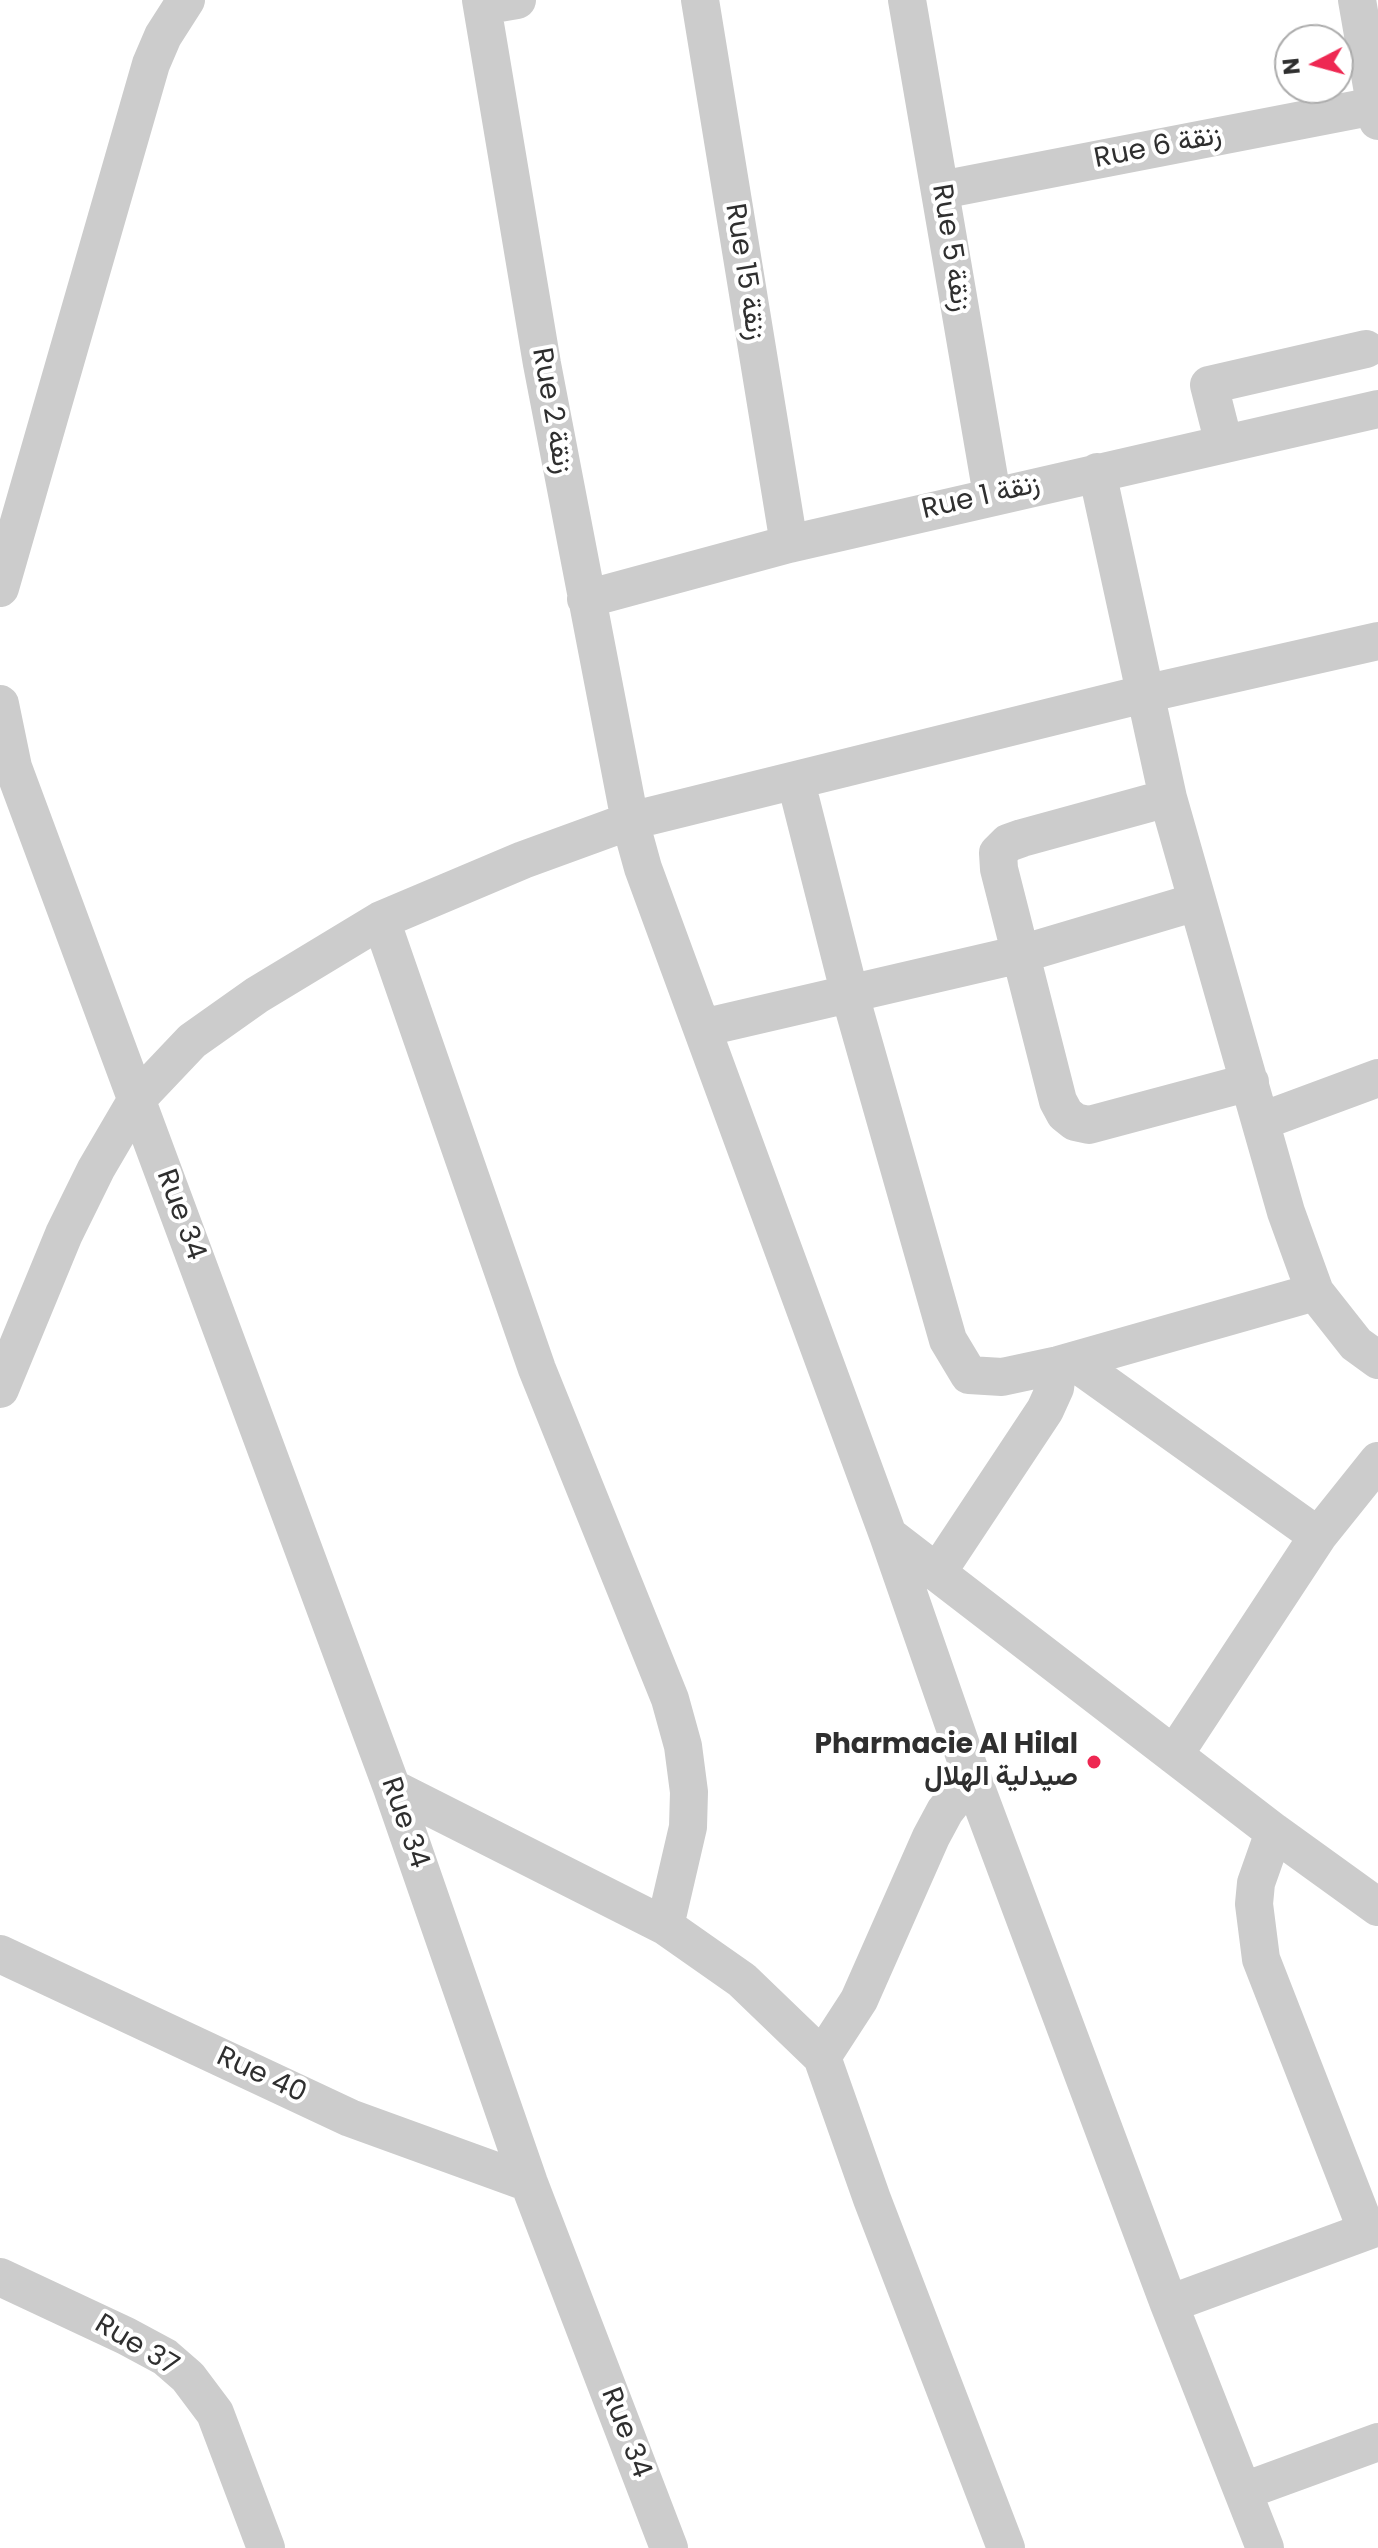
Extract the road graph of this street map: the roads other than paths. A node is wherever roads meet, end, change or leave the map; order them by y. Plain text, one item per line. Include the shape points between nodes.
1 (186, 0) edge
2 (700, 0) edge
3 (907, 0) edge
4 (1357, 0) edge
5 (493, 2) edge
6 (1377, 113) edge
7 (941, 190) junction
8 (1366, 349) dead end
9 (1378, 409) edge
10 (1224, 444) junction
11 (1097, 472) junction
12 (992, 495) junction
13 (789, 544) junction
14 (0, 588) edge
15 (586, 599) junction
16 (1378, 641) edge
17 (1144, 694) junction
18 (0, 704) edge
19 (796, 782) junction
20 (1168, 798) junction
21 (630, 821) junction
22 (1196, 902) junction
23 (381, 920) junction
24 (1021, 954) junction
25 (850, 995) junction
26 (702, 1028) junction
27 (1378, 1078) edge
28 (1250, 1082) junction
29 (137, 1099) junction
30 (1262, 1121) junction
31 (1315, 1292) junction
32 (1378, 1360) edge
33 (1065, 1363) junction
34 (0, 1389) edge
35 (1378, 1461) edge
36 (888, 1535) junction
37 (1318, 1536) junction
38 (937, 1573) junction
39 (1174, 1755) junction
40 (972, 1777) junction
41 (392, 1788) junction
42 (1274, 1832) junction
43 (1378, 1907) edge
44 (665, 1926) junction
45 (0, 1954) edge
46 (822, 2057) junction
47 (529, 2183) junction
48 (1372, 2229) edge
49 (0, 2277) edge
50 (1169, 2304) junction
51 (1378, 2442) edge
52 (1244, 2491) junction
53 (266, 2548) edge
54 (669, 2548) edge
55 (1006, 2548) edge
56 (1265, 2548) edge

1 - 14 street via 151,64
2 - 13 street, Rue 15 زنقة
3 - 7 street, Rue 5 زنقة
4 - 6 street
5 - 15 street, Rue 2 زنقة via 542,364
6 - 7 street, Rue 6 زنقة
7 - 12 street, Rue 5 زنقة
8 - 10 street via 1209,385
9 - 10 street, Rue 1 زنقة
10 - 11 street, Rue 1 زنقة
11 - 12 street, Rue 1 زنقة
11 - 17 street
12 - 13 street, Rue 1 زنقة
13 - 15 street, Rue 1 زنقة
15 - 21 street, Rue 2 زنقة
16 - 17 street
17 - 19 street
17 - 20 street
18 - 29 street, Rue 34 via 13,767
19 - 21 street
19 - 25 street
20 - 22 street
20 - 24 street via 1003,847 997,860
21 - 23 street
21 - 26 street, Rue 2 زنقة
22 - 24 street
22 - 28 street
23 - 29 street via 192,1041
23 - 44 street via 537,1369 670,1699 689,1792 688,1827
24 - 25 street
24 - 28 street via 1058,1101 1075,1122 1108,1121
25 - 26 street
25 - 33 street via 948,1340 960,1364 969,1375 986,1378
26 - 36 street, Rue 2 زنقة
27 - 30 street
28 - 30 street
29 - 34 street via 64,1234
29 - 41 street, Rue 34
30 - 31 street via 1286,1212
31 - 32 street via 1356,1344
31 - 33 street
33 - 37 street
33 - 38 street via 1045,1410
35 - 37 street
36 - 38 street
36 - 40 street, Rue 2 زنقة
37 - 39 street
38 - 39 street
39 - 42 street
40 - 46 street via 931,1837 859,2000
40 - 50 street, Rue 2 زنقة
41 - 44 street
41 - 47 street, Rue 34
42 - 43 street
42 - 48 street via 1256,1883 1261,1959
44 - 46 street via 742,1980
45 - 47 street, Rue 40 via 350,2118
46 - 55 street
47 - 54 street, Rue 34
48 - 50 street
49 - 53 street, Rue 37 via 139,2343 188,2377 215,2413
50 - 52 street, Rue 2 زنقة
51 - 52 street
52 - 56 street, Rue 2 زنقة

